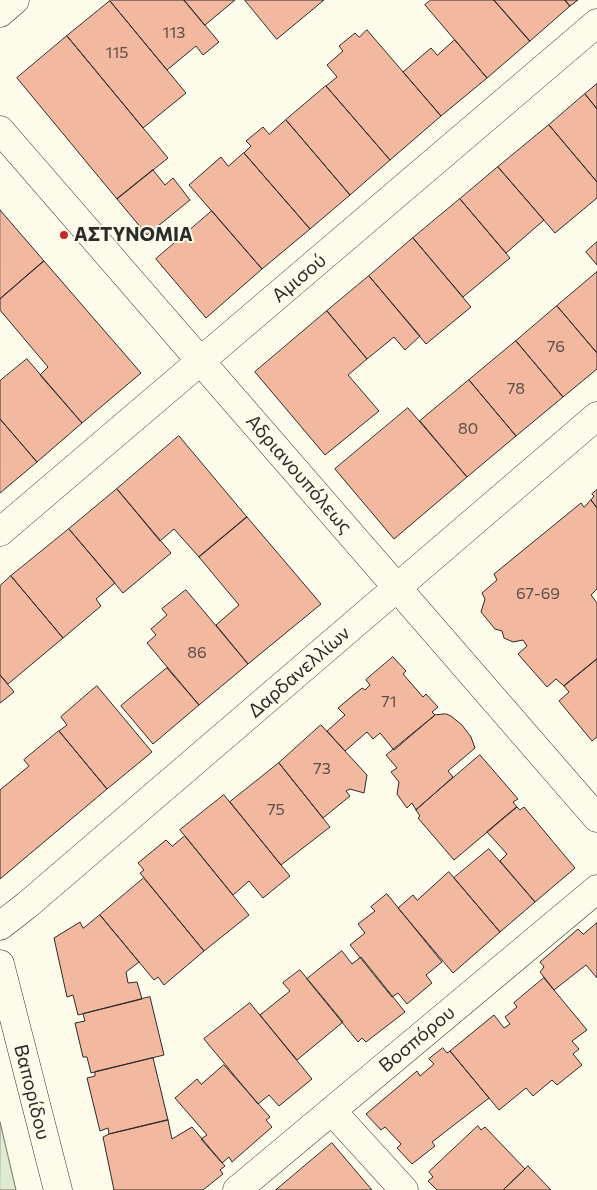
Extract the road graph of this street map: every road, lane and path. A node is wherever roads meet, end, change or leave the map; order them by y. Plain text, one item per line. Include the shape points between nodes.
1 (16, 0) edge
2 (0, 13) edge
3 (597, 23) edge
4 (0, 130) edge
5 (200, 361) junction
6 (597, 416) edge
7 (0, 532) edge
8 (397, 587) junction
9 (597, 818) edge
10 (597, 888) edge
11 (0, 926) edge
12 (0, 964) edge
13 (332, 1111) junction
14 (58, 1190) edge
15 (237, 1190) edge
16 (404, 1190) edge

1 - 2 street
3 - 5 street, Αμισού
4 - 5 street, Αδριανουπόλεως
5 - 7 street, Αμισού
5 - 8 street, Αδριανουπόλεως
6 - 8 street, Δαρδανελλίων
8 - 9 street, Αδριανουπόλεως
8 - 11 street, Δαρδανελλίων
10 - 13 street, Βοσπόρου
12 - 14 street, Βαπορίδου
13 - 15 street, Βοσπόρου
13 - 16 street

